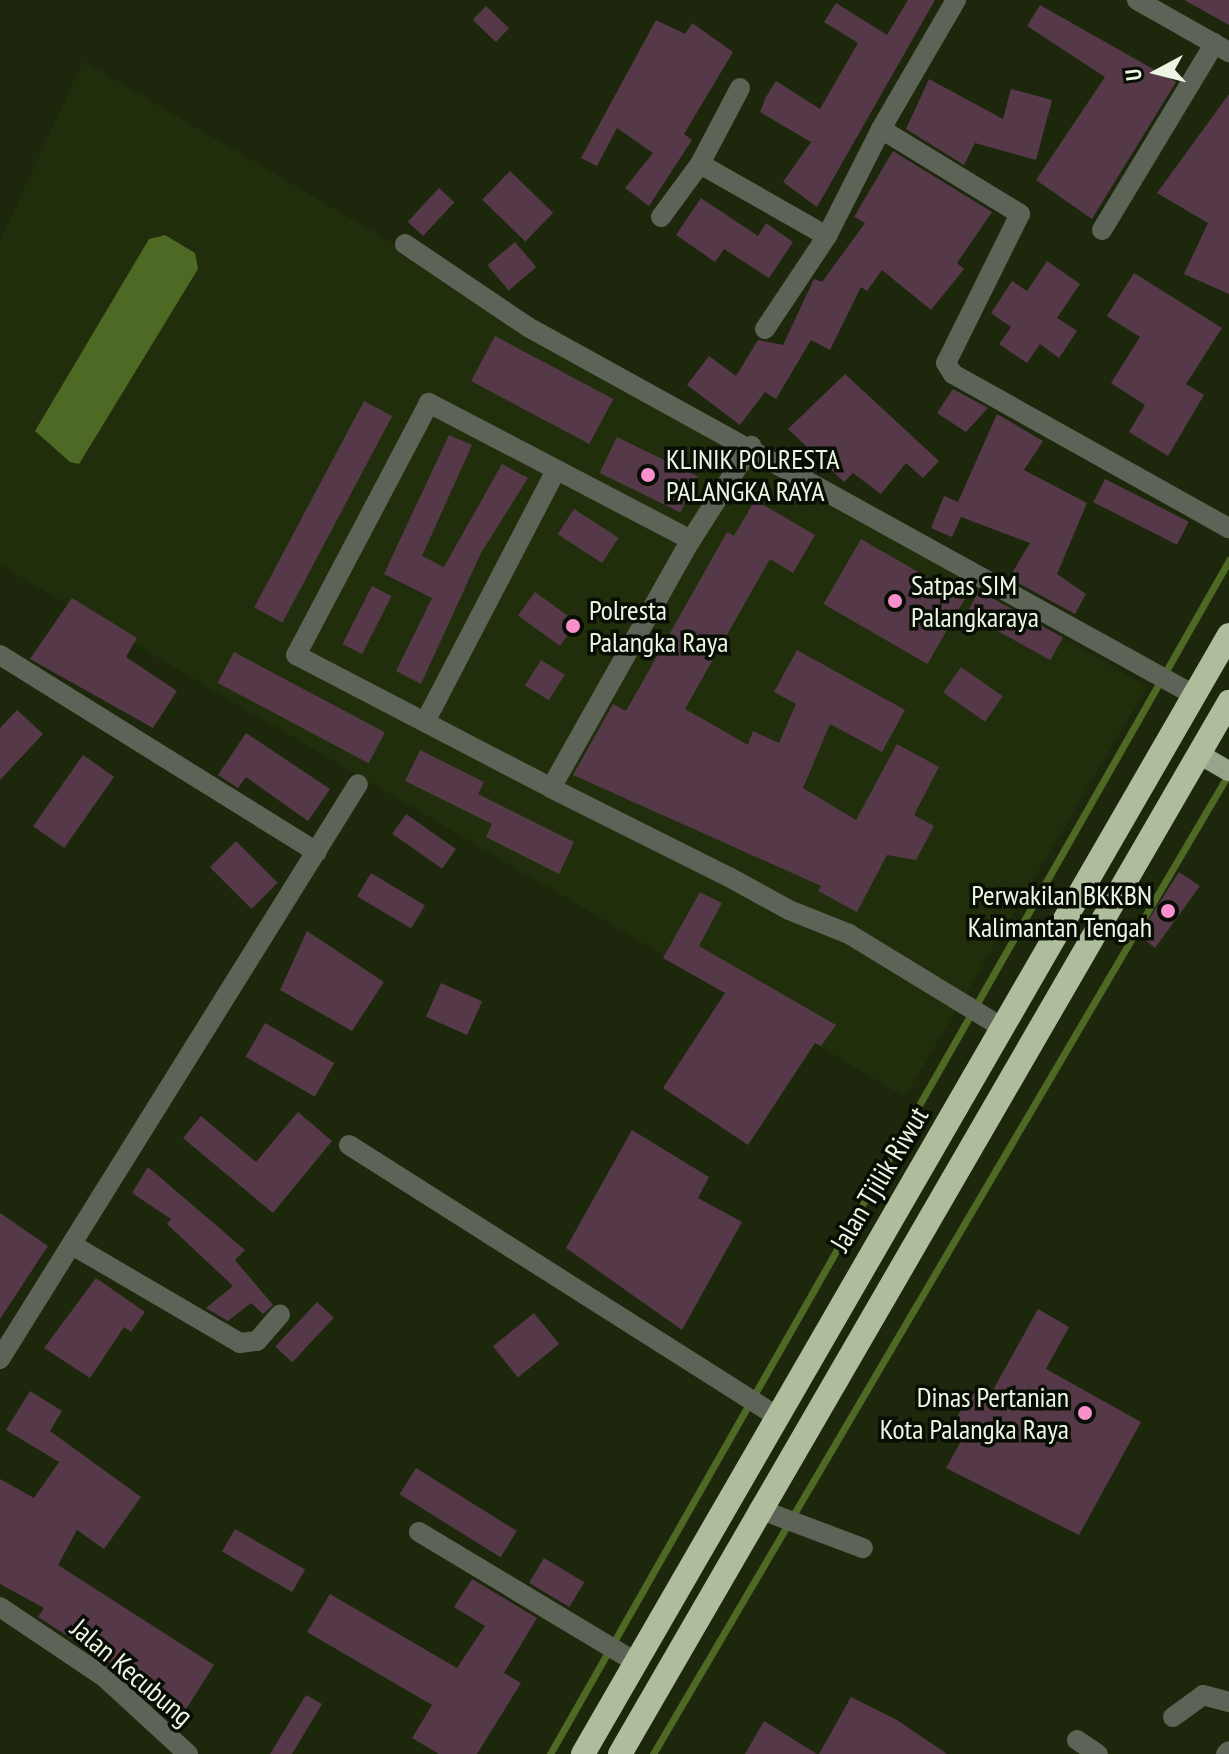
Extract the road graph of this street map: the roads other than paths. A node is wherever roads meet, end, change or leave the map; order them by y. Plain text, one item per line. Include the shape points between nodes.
1 (956, 0) edge
2 (1137, 0) edge
3 (1222, 48) edge
4 (740, 88) dead end
5 (881, 129) junction
6 (700, 164) junction
7 (661, 217) dead end
8 (1102, 230) dead end
9 (827, 236) junction
10 (405, 244) dead end
11 (765, 329) dead end
12 (751, 446) junction
13 (556, 470) junction
14 (1229, 528) edge
15 (691, 540) junction
16 (1229, 635) edge
17 (0, 655) edge
18 (1196, 696) junction
19 (1229, 702) edge
20 (425, 722) junction
21 (1199, 754) junction
22 (1229, 771) edge
23 (358, 784) dead end
24 (551, 788) junction
25 (317, 852) junction
26 (1006, 1023) junction
27 (1033, 1034) junction
28 (349, 1145) dead end
29 (74, 1246) junction
30 (280, 1315) dead end
31 (0, 1359) edge
32 (775, 1415) junction
33 (759, 1509) junction
34 (419, 1532) dead end
35 (863, 1548) dead end
36 (0, 1607) edge
37 (635, 1662) junction
38 (1229, 1702) edge
39 (1173, 1717) dead end
40 (1077, 1740) dead end
41 (188, 1754) edge
42 (583, 1754) edge
43 (620, 1754) edge
44 (1098, 1754) edge

1 - 5 street
2 - 3 street
3 - 8 street
4 - 6 street
5 - 9 street
5 - 14 street via 1020,214 947,350 953,374
6 - 7 street
6 - 9 street
9 - 11 street
10 - 12 street via 528,327
12 - 15 street
12 - 18 street
13 - 15 street
13 - 20 street
13 - 20 street via 429,403 296,655
15 - 24 street
16 - 18 highway, Jalan Tjilik Riwut
17 - 25 street
18 - 26 highway, Jalan Tjilik Riwut
19 - 21 highway
20 - 24 street
21 - 22 main road
21 - 27 highway
23 - 25 street
24 - 26 street via 849,934
25 - 29 street
26 - 27 highway
26 - 32 highway, Jalan Tjilik Riwut
27 - 33 highway
28 - 32 street
29 - 30 street via 240,1343 257,1341
29 - 31 street
32 - 37 highway, Jalan Tjilik Riwut
33 - 35 street
33 - 43 highway
34 - 37 street
36 - 41 street, Jalan Kecubung via 95,1671
37 - 42 highway, Jalan Tjilik Riwut
38 - 39 street via 1203,1695
40 - 44 street

